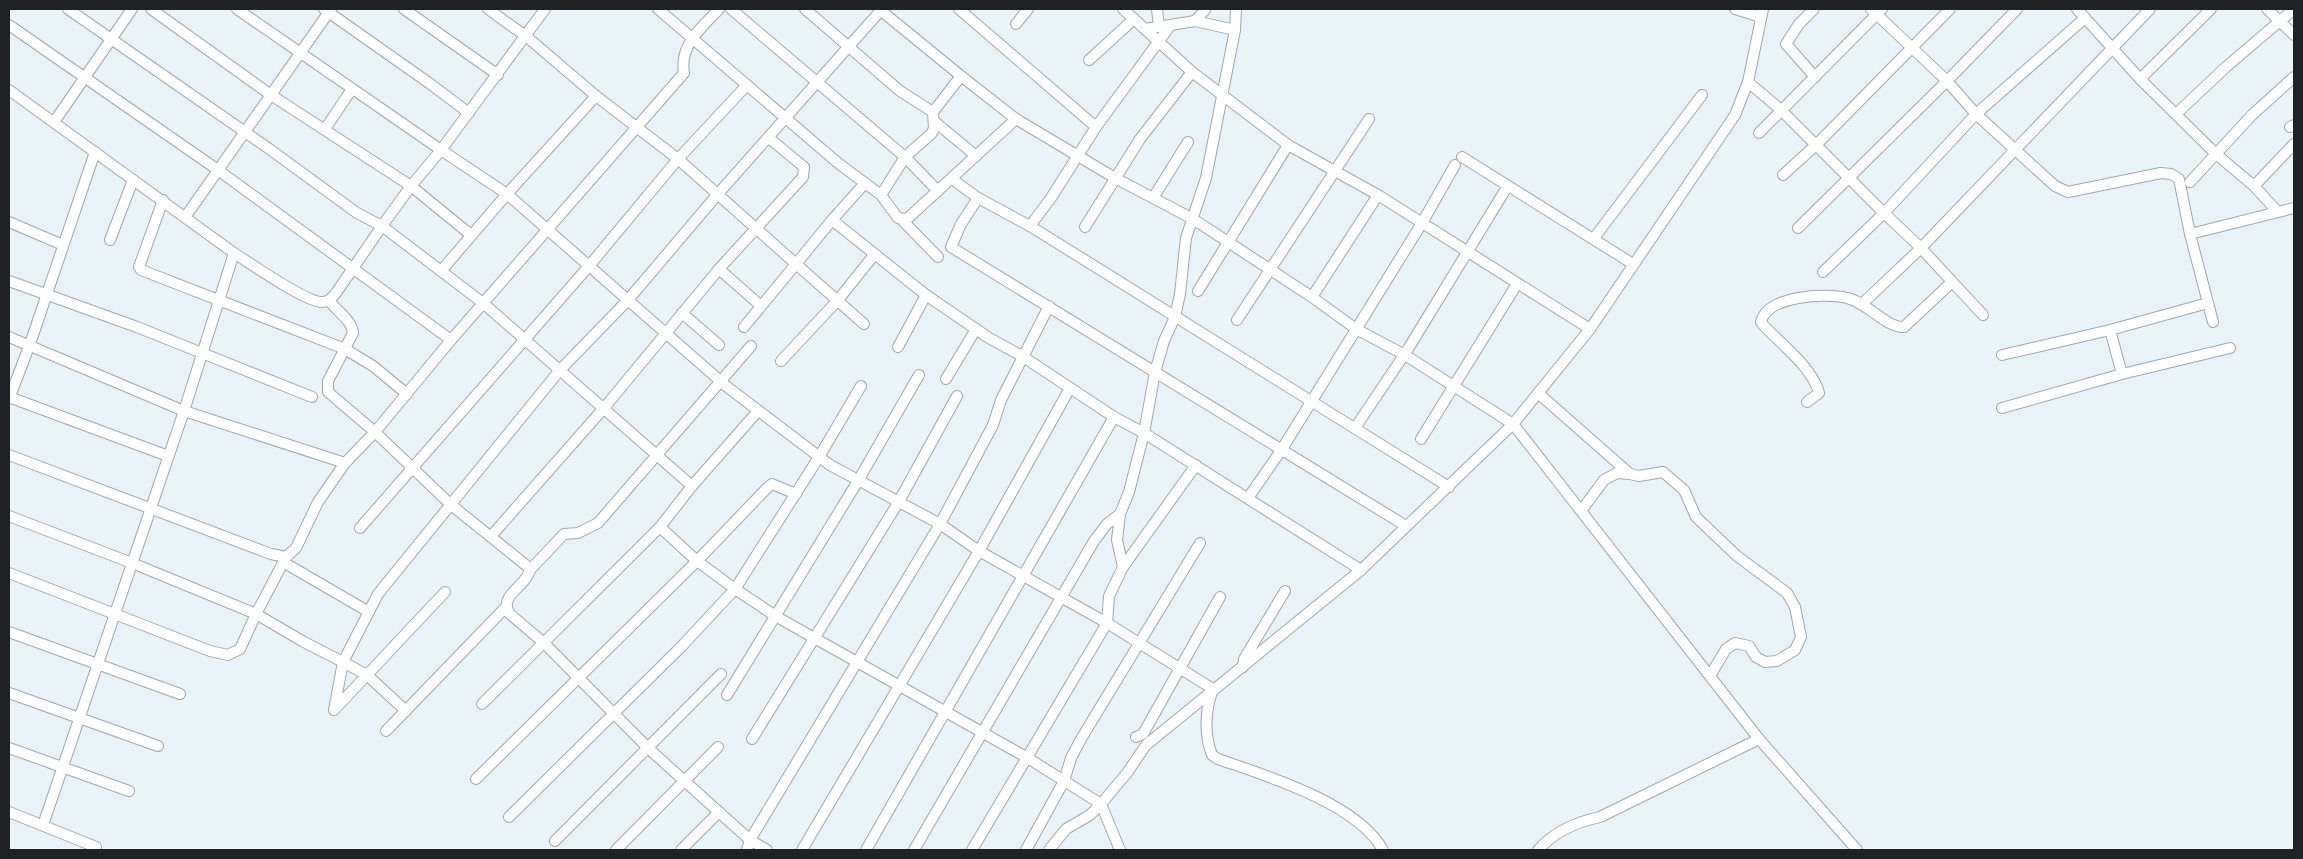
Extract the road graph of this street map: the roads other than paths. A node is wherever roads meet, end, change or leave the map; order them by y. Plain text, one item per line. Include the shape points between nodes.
1 (68, 9) edge
2 (132, 9) edge
3 (151, 9) edge
4 (237, 9) edge
5 (404, 9) edge
6 (488, 9) edge
7 (545, 9) edge
8 (658, 9) edge
9 (719, 9) edge
10 (731, 9) edge
11 (805, 9) edge
12 (881, 9) edge
13 (960, 9) edge
14 (1028, 9) edge
15 (1124, 9) edge
16 (1157, 9) edge
17 (1205, 9) edge
18 (1236, 9) edge
19 (1735, 9) edge
20 (1814, 9) edge
21 (1950, 9) edge
22 (2017, 9) edge
23 (2076, 9) edge
24 (2150, 9) edge
25 (2211, 9) edge
26 (2267, 9) edge
27 (2294, 9) edge
28 (327, 10) edge
29 (1877, 11) edge
30 (1762, 13) edge
31 (2086, 18) junction
32 (1134, 19) junction
33 (1195, 20) junction
34 (2282, 22) junction
35 (1016, 24) dead end
36 (9, 25) edge
37 (1170, 26) junction
38 (1159, 27) junction
39 (1145, 29) junction
40 (1235, 30) junction
41 (2294, 35) edge
42 (526, 37) junction
43 (692, 37) junction
44 (112, 39) junction
45 (1160, 42) junction
46 (849, 47) junction
47 (1910, 47) junction
48 (2112, 48) junction
49 (300, 53) junction
50 (1090, 60) dead end
51 (1192, 72) junction
52 (498, 75) junction
53 (961, 76) junction
54 (1815, 77) junction
55 (2294, 77) edge
56 (85, 78) junction
57 (2140, 79) junction
58 (818, 81) junction
59 (1947, 81) junction
60 (1748, 82) junction
61 (747, 85) junction
62 (352, 89) junction
63 (9, 90) edge
64 (271, 95) junction
65 (1702, 95) dead end
66 (596, 96) junction
67 (1222, 96) junction
68 (1781, 110) junction
69 (469, 113) junction
70 (1976, 114) junction
71 (2176, 114) junction
72 (934, 117) junction
73 (786, 119) junction
74 (1016, 119) junction
75 (1369, 119) dead end
76 (54, 122) junction
77 (636, 127) junction
78 (1096, 127) junction
79 (325, 129) junction
80 (244, 133) junction
81 (1759, 133) dead end
82 (769, 138) junction
83 (1188, 142) dead end
84 (2294, 144) edge
85 (1288, 145) junction
86 (1816, 145) junction
87 (441, 150) junction
88 (2014, 150) junction
89 (95, 152) junction
90 (2216, 154) junction
91 (976, 156) junction
92 (1078, 156) junction
93 (905, 157) junction
94 (1462, 157) dead end
95 (678, 159) junction
96 (1455, 165) dead end
97 (218, 170) junction
98 (1334, 171) junction
99 (1783, 175) dead end
100 (1115, 178) junction
101 (1848, 178) junction
102 (952, 179) junction
103 (133, 180) junction
104 (2190, 182) dead end
105 (865, 183) junction
106 (411, 186) junction
107 (2254, 186) junction
108 (938, 191) junction
109 (1504, 192) dead end
110 (507, 194) junction
111 (717, 195) junction
112 (881, 195) junction
113 (1378, 195) junction
114 (978, 198) junction
115 (1153, 198) junction
116 (163, 200) junction
117 (2294, 208) edge
118 (2277, 211) junction
119 (1884, 212) junction
120 (186, 216) junction
121 (1193, 219) junction
122 (832, 220) junction
123 (902, 220) junction
124 (9, 222) edge
125 (1422, 223) junction
126 (382, 226) junction
127 (1030, 226) junction
128 (1085, 227) dead end
129 (1798, 228) dead end
130 (756, 229) junction
131 (548, 230) junction
132 (2190, 234) junction
133 (471, 235) junction
134 (1594, 238) junction
135 (110, 240) dead end
136 (1229, 242) junction
137 (63, 245) junction
138 (1921, 248) junction
139 (234, 253) junction
140 (1468, 254) junction
141 (874, 255) junction
142 (938, 256) dead end
143 (796, 264) junction
144 (1633, 264) junction
145 (589, 266) junction
146 (352, 268) junction
147 (719, 269) junction
148 (1270, 269) junction
149 (441, 271) junction
150 (1823, 272) dead end
151 (9, 281) edge
152 (1952, 282) junction
153 (1517, 284) junction
154 (1198, 291) dead end
155 (46, 294) junction
156 (926, 295) junction
157 (1312, 297) junction
158 (220, 299) junction
159 (329, 300) junction
160 (628, 300) junction
161 (838, 300) junction
162 (2208, 303) junction
163 (483, 304) junction
164 (1862, 304) junction
165 (761, 306) junction
166 (1049, 306) junction
167 (682, 313) junction
168 (1983, 315) dead end
169 (1175, 317) junction
170 (1237, 320) dead end
171 (2213, 322) dead end
172 (864, 324) dead end
173 (744, 327) dead end
174 (976, 329) junction
175 (1590, 329) junction
176 (1356, 330) junction
177 (2110, 330) junction
178 (665, 333) junction
179 (9, 337) edge
180 (451, 340) junction
181 (524, 340) junction
182 (30, 344) junction
183 (719, 345) dead end
184 (751, 346) dead end
185 (898, 348) dead end
186 (2230, 348) dead end
187 (345, 349) junction
188 (202, 354) junction
189 (1404, 355) junction
190 (2002, 355) dead end
191 (1022, 356) junction
192 (781, 361) dead end
193 (560, 370) junction
194 (1155, 372) junction
195 (2122, 374) junction
196 (919, 375) dead end
197 (946, 379) dead end
198 (721, 382) junction
199 (1453, 385) junction
200 (861, 386) dead end
201 (1070, 388) junction
202 (1538, 393) junction
203 (407, 394) junction
204 (957, 396) dead end
205 (9, 397) edge
206 (312, 397) dead end
207 (1311, 400) junction
208 (1807, 402) dead end
209 (604, 408) junction
210 (2002, 408) dead end
211 (184, 411) junction
212 (758, 411) junction
213 (1114, 417) junction
214 (1513, 424) junction
215 (1355, 428) junction
216 (375, 432) junction
217 (1144, 433) junction
218 (1421, 439) dead end
219 (1282, 449) junction
220 (9, 455) edge
221 (168, 456) junction
222 (658, 456) junction
223 (819, 457) junction
224 (345, 463) junction
225 (1196, 465) junction
226 (412, 467) junction
227 (1630, 474) junction
228 (858, 481) junction
229 (692, 486) junction
230 (1449, 488) junction
231 (796, 494) junction
232 (1248, 498) junction
233 (898, 503) junction
234 (450, 504) junction
235 (150, 508) junction
236 (1581, 511) junction
237 (1120, 514) junction
238 (9, 516) edge
239 (940, 524) junction
240 (1406, 526) junction
241 (660, 527) junction
242 (360, 528) dead end
243 (492, 535) junction
244 (1200, 543) dead end
245 (979, 551) junction
246 (285, 560) junction
247 (698, 561) junction
248 (132, 563) junction
249 (1123, 567) junction
250 (530, 570) junction
251 (1361, 570) junction
252 (9, 573) edge
253 (1024, 576) junction
254 (735, 589) junction
255 (1285, 591) dead end
256 (445, 592) dead end
257 (1220, 597) dead end
258 (1061, 599) junction
259 (505, 608) junction
260 (369, 612) junction
261 (115, 613) junction
262 (256, 614) junction
263 (777, 617) junction
264 (1107, 623) junction
265 (9, 632) edge
266 (815, 640) junction
267 (544, 643) junction
268 (1137, 643) junction
269 (856, 661) junction
270 (343, 662) junction
271 (97, 665) junction
272 (1243, 667) junction
273 (1180, 669) junction
274 (721, 674) dead end
275 (367, 675) junction
276 (1710, 676) junction
277 (578, 677) junction
278 (898, 686) junction
279 (1213, 689) junction
280 (9, 693) edge
281 (180, 694) dead end
282 (727, 695) dead end
283 (482, 704) dead end
284 (406, 710) junction
285 (945, 713) junction
286 (615, 714) junction
287 (78, 717) junction
288 (386, 731) dead end
289 (982, 732) junction
290 (1136, 737) dead end
291 (752, 740) dead end
292 (1759, 740) junction
293 (158, 746) dead end
294 (718, 747) dead end
295 (9, 748) edge
296 (649, 749) junction
297 (1026, 757) junction
298 (62, 766) junction
299 (476, 779) dead end
300 (684, 780) junction
301 (1064, 781) junction
302 (129, 791) dead end
303 (1101, 804) junction
304 (9, 812) edge
305 (719, 812) junction
306 (509, 817) dead end
307 (43, 825) junction
308 (555, 841) dead end
309 (748, 845) edge
310 (96, 847) dead end
311 (616, 850) edge
312 (681, 850) edge
313 (767, 850) edge
314 (802, 850) edge
315 (866, 850) edge
316 (914, 850) edge
317 (972, 850) edge
318 (1026, 850) edge
319 (1049, 850) edge
320 (1120, 850) edge
321 (1383, 850) edge
322 (1538, 850) edge
323 (1857, 850) edge

1 - 44 street
2 - 44 street
3 - 64 street
4 - 49 street
5 - 52 street
6 - 42 street
7 - 42 street
8 - 43 street
9 - 43 street
10 - 58 street
11 - 46 street
12 - 46 street
12 - 53 street
13 - 78 street
14 - 35 street
15 - 32 street
16 - 38 street
17 - 33 street
18 - 40 street
19 - 30 street
20 - 54 street via 1786,44
21 - 47 street
22 - 59 street
23 - 31 street
24 - 48 street
25 - 57 street
26 - 34 street
27 - 34 street
28 - 49 street
28 - 69 street
29 - 47 street
29 - 54 street
30 - 60 street
31 - 48 street
31 - 70 street
32 - 39 street
32 - 50 street
33 - 37 street
33 - 40 street
34 - 41 street
34 - 71 street via 2226,66
36 - 56 street
37 - 38 street
37 - 45 street
38 - 39 street
39 - 45 street
40 - 67 street
42 - 52 street
42 - 66 street
43 - 61 street
43 - 77 street via 682,62 684,73
44 - 56 street
44 - 80 street
45 - 51 street
45 - 78 street
46 - 58 street
46 - 72 street
47 - 59 street
47 - 86 street
48 - 57 street
48 - 88 street
49 - 62 street
49 - 64 street
51 - 67 street
51 - 100 street
52 - 69 street
53 - 72 street
53 - 74 street
54 - 68 street
55 - 90 street
56 - 76 street
56 - 97 street
57 - 71 street
58 - 73 street
58 - 93 street
59 - 70 street
59 - 101 street
60 - 68 street
60 - 144 street via 1735,116
61 - 73 street
61 - 95 street
62 - 79 street
62 - 87 street
63 - 76 street
64 - 79 street
64 - 80 street
65 - 134 street
66 - 77 street
66 - 110 street
67 - 85 street
67 - 121 street via 1206,178
68 - 81 street
68 - 86 street
69 - 87 street
70 - 88 street
70 - 119 street
71 - 90 street
72 - 91 street
72 - 93 street via 934,128 928,138
73 - 82 street
73 - 105 street
74 - 91 street
74 - 92 street
75 - 98 street
76 - 89 street
77 - 95 street
77 - 131 street
78 - 92 street
79 - 106 street
80 - 97 street
80 - 126 street via 357,213
82 - 111 street
82 - 130 street via 804,167 804,177
83 - 115 street
84 - 107 street
85 - 98 street
85 - 136 street
86 - 99 street
86 - 101 street
87 - 106 street
87 - 110 street
88 - 132 street via 2055,186 2068,192 2161,173 2171,174 2179,180
88 - 138 street
89 - 103 street
89 - 137 street
90 - 104 street
90 - 107 street
91 - 102 street
92 - 100 street
92 - 127 street
93 - 108 street
93 - 112 street
94 - 134 street
95 - 111 street
95 - 145 street
96 - 125 street
97 - 120 street
97 - 146 street
98 - 113 street
98 - 148 street
100 - 115 street
100 - 128 street
101 - 119 street
101 - 129 street
102 - 108 street
102 - 114 street
103 - 116 street
103 - 135 street
105 - 112 street
105 - 122 street
106 - 126 street
106 - 133 street
107 - 118 street
108 - 123 street
109 - 140 street
110 - 131 street
110 - 133 street
111 - 130 street
111 - 160 street
112 - 123 street
113 - 125 street
113 - 157 street
114 - 127 street
114 - 166 street via 961,224 951,248
115 - 121 street
116 - 120 street
116 - 158 street via 139,269
117 - 118 street
118 - 132 street
119 - 138 street
119 - 150 street
120 - 139 street
121 - 136 street
121 - 169 street via 1186,238
122 - 141 street
122 - 143 street
123 - 142 street
124 - 137 street
125 - 140 street
125 - 176 street
126 - 146 street
126 - 149 street
127 - 169 street
130 - 143 street
130 - 147 street
131 - 145 street
131 - 163 street
132 - 162 street
133 - 149 street
134 - 144 street
136 - 148 street
136 - 154 street
137 - 155 street
138 - 152 street
138 - 164 street
139 - 158 street
139 - 159 street via 304,297 315,302
140 - 153 street
140 - 189 street
141 - 156 street
141 - 161 street
143 - 161 street
143 - 165 street
144 - 175 street
145 - 160 street
145 - 181 street
146 - 159 street
146 - 180 street
147 - 165 street
147 - 167 street
148 - 157 street
148 - 170 street
149 - 163 street
151 - 155 street
152 - 164 street via 1904,327 1893,325
152 - 168 street
153 - 175 street
153 - 199 street
155 - 182 street
155 - 188 street via 137,326
156 - 174 street
156 - 185 street
157 - 176 street
158 - 187 street
158 - 188 street
159 - 187 street via 353,329
160 - 178 street
160 - 193 street
161 - 172 street
161 - 192 street
162 - 171 street
162 - 177 street
163 - 180 street
163 - 181 street
164 - 208 street via 1846,298 1795,297 1781,302 1764,315 1763,326 1804,365 1818,388 1819,393
165 - 173 street
166 - 191 street
166 - 194 street
167 - 178 street
167 - 183 street
169 - 194 street
169 - 207 street
174 - 191 street
174 - 197 street
175 - 202 street
176 - 189 street
176 - 207 street
177 - 190 street
177 - 195 street
178 - 198 street
178 - 209 street
179 - 182 street
180 - 203 street
181 - 193 street
181 - 226 street
182 - 205 street
182 - 211 street
184 - 198 street
186 - 195 street
187 - 203 street via 373,366
187 - 216 street via 328,380 328,392
188 - 206 street
188 - 211 street
189 - 199 street
189 - 215 street
191 - 201 street
191 - 239 street via 993,425
193 - 209 street
193 - 234 street
194 - 217 street
194 - 219 street
195 - 210 street
196 - 228 street
198 - 212 street
198 - 222 street
199 - 214 street
199 - 218 street
200 - 223 street
201 - 213 street
201 - 245 street
202 - 214 street
202 - 227 street
203 - 216 street
204 - 233 street
205 - 221 street
207 - 215 street
207 - 219 street
209 - 222 street
209 - 243 street
211 - 221 street
211 - 224 street
212 - 223 street
212 - 229 street
213 - 217 street
213 - 253 street
214 - 230 street
214 - 236 street
215 - 230 street
216 - 224 street
216 - 226 street
217 - 225 street
217 - 237 street
219 - 232 street
219 - 240 street
220 - 235 street
221 - 235 street
222 - 229 street
222 - 250 street via 598,523 578,533 564,534
223 - 228 street
223 - 231 street
224 - 246 street via 318,502 296,548
225 - 232 street
225 - 249 street
226 - 234 street
226 - 242 street
227 - 236 street via 1617,472 1604,480
227 - 276 street via 1639,476 1663,472 1675,481 1687,494 1696,517 1737,556 1787,593 1796,607 1801,637 1795,650 1777,661 1766,662 1756,657 1749,646 1735,643 1726,649
228 - 233 street
228 - 263 street
229 - 241 street
230 - 240 street
231 - 247 street via 772,484
231 - 254 street
232 - 251 street
233 - 239 street
233 - 266 street
234 - 243 street
234 - 260 street via 378,594
235 - 246 street
235 - 248 street
236 - 276 street
237 - 249 street via 1117,540
237 - 258 street via 1098,536
238 - 248 street
239 - 245 street
239 - 269 street
240 - 251 street
241 - 247 street
241 - 267 street
243 - 250 street
244 - 268 street
245 - 253 street
245 - 278 street
246 - 260 street
246 - 262 street
247 - 254 street
247 - 277 street
248 - 261 street
248 - 262 street
249 - 264 street via 1110,596
250 - 259 street via 528,577 508,598
251 - 272 street
252 - 261 street
253 - 258 street
253 - 285 street
254 - 263 street
254 - 286 street
255 - 272 street via 1244,659
256 - 275 street
257 - 273 street
258 - 264 street
258 - 289 street
259 - 267 street
259 - 284 street
260 - 270 street
261 - 262 street via 210,651 228,655 240,649
261 - 271 street
262 - 270 street
263 - 266 street
263 - 282 street
264 - 268 street
264 - 297 street
265 - 271 street
266 - 269 street
266 - 291 street
267 - 277 street
267 - 283 street
268 - 273 street
268 - 301 street via 1081,738
269 - 278 street
269 - 309 street
270 - 275 street
270 - 275 street via 334,710
271 - 281 street
271 - 287 street
272 - 279 street
273 - 279 street
273 - 290 street via 1143,734
274 - 296 street
275 - 284 street
276 - 292 street
277 - 286 street
277 - 299 street
278 - 285 street
278 - 314 street
279 - 303 street via 1146,745
279 - 321 street via 1206,721 1212,755 1328,803 1361,823
280 - 287 street
284 - 288 street
285 - 289 street
285 - 315 street
286 - 296 street
286 - 306 street
287 - 293 street
287 - 298 street
289 - 297 street
289 - 316 street
292 - 322 street via 1600,817 1550,836
292 - 323 street
294 - 300 street
295 - 298 street
296 - 300 street
296 - 308 street
297 - 301 street
297 - 317 street
298 - 302 street
298 - 307 street
300 - 305 street
300 - 311 street
301 - 303 street
301 - 318 street
303 - 319 street via 1090,816 1066,829
303 - 320 street
304 - 307 street
305 - 309 street
305 - 312 street
307 - 310 street
309 - 313 street

